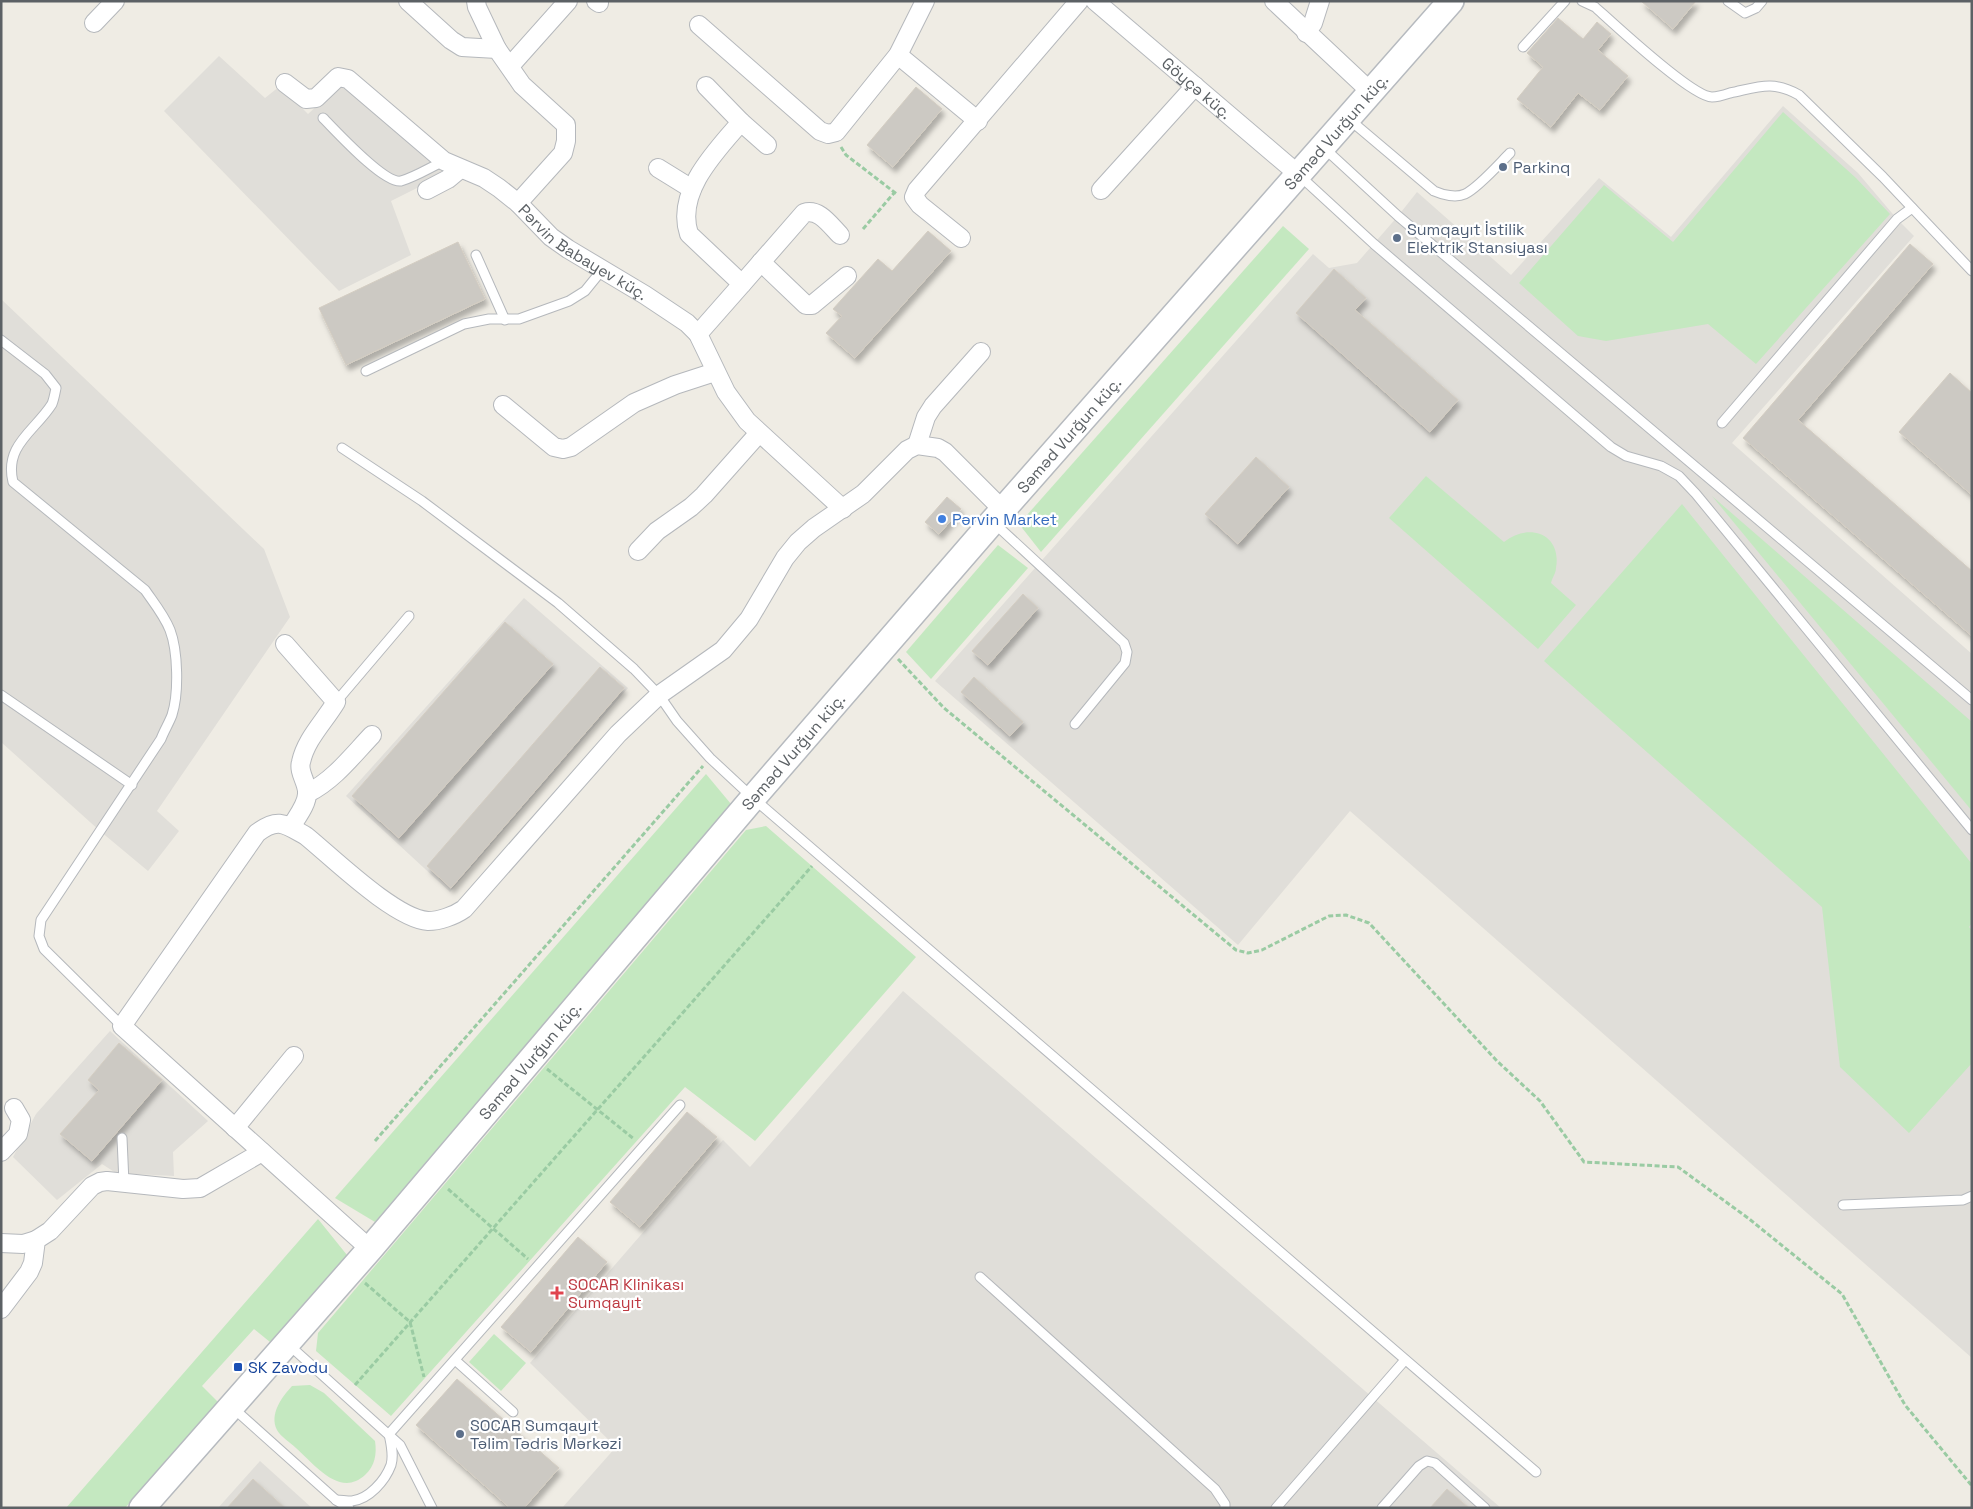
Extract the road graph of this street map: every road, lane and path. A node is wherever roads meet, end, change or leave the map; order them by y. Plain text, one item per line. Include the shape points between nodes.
1 (114, 1) edge
2 (408, 1) edge
3 (476, 1) edge
4 (568, 1) edge
5 (925, 1) edge
6 (1079, 1) edge
7 (1096, 1) edge
8 (1274, 1) edge
9 (1320, 1) edge
10 (1451, 1) edge
11 (1565, 1) edge
12 (1582, 1) edge
13 (1728, 1) edge
14 (1762, 1) edge
15 (94, 23) dead end
16 (700, 25) dead end
17 (1306, 33) junction
18 (1523, 47) dead end
19 (497, 49) junction
20 (898, 55) junction
21 (510, 66) junction
22 (285, 83) dead end
23 (706, 86) dead end
24 (1195, 86) junction
25 (1370, 92) junction
26 (323, 118) dead end
27 (1348, 118) junction
28 (978, 121) junction
29 (741, 122) junction
30 (836, 132) junction
31 (767, 145) dead end
32 (1323, 147) junction
33 (1510, 153) dead end
34 (444, 161) junction
35 (658, 168) dead end
36 (460, 169) junction
37 (1298, 174) junction
38 (692, 189) junction
39 (427, 190) dead end
40 (1101, 190) dead end
41 (894, 193) junction
42 (914, 197) junction
43 (518, 203) junction
44 (1912, 208) junction
45 (863, 229) dead end
46 (840, 235) dead end
47 (961, 238) dead end
48 (476, 255) dead end
49 (761, 262) junction
50 (602, 270) junction
51 (1972, 271) edge
52 (847, 276) dead end
53 (742, 284) junction
54 (505, 320) junction
55 (698, 334) junction
56 (1, 340) edge
57 (981, 352) dead end
58 (366, 371) dead end
59 (715, 372) junction
60 (502, 404) dead end
61 (1722, 423) dead end
62 (759, 433) junction
63 (917, 445) junction
64 (342, 448) dead end
65 (843, 509) junction
66 (998, 516) junction
67 (638, 551) dead end
68 (409, 616) dead end
69 (285, 644) dead end
70 (885, 646) junction
71 (1, 695) edge
72 (660, 695) junction
73 (1972, 700) edge
74 (336, 702) junction
75 (1075, 724) dead end
76 (372, 735) dead end
77 (710, 758) junction
78 (132, 784) junction
79 (308, 793) junction
80 (753, 798) junction
81 (291, 827) junction
82 (1972, 830) edge
83 (812, 866) dead end
84 (122, 1026) junction
85 (294, 1056) dead end
86 (545, 1067) dead end
87 (680, 1105) dead end
88 (14, 1108) dead end
89 (597, 1110) junction
90 (235, 1128) junction
91 (122, 1138) dead end
92 (375, 1141) dead end
93 (637, 1142) dead end
94 (1, 1152) edge
95 (262, 1152) junction
96 (124, 1183) junction
97 (444, 1186) dead end
98 (1972, 1196) edge
99 (1843, 1205) dead end
100 (493, 1228) junction
101 (36, 1240) junction
102 (1, 1244) edge
103 (370, 1249) junction
104 (530, 1261) dead end
105 (980, 1276) dead end
106 (362, 1281) dead end
107 (1, 1309) edge
108 (410, 1322) junction
109 (287, 1343) junction
110 (455, 1360) junction
111 (1405, 1360) junction
112 (424, 1379) dead end
113 (355, 1385) dead end
114 (230, 1406) junction
115 (513, 1412) dead end
116 (389, 1434) junction
117 (1536, 1472) dead end
118 (1972, 1486) edge
119 (336, 1500) junction
120 (142, 1508) edge
121 (349, 1508) edge
122 (432, 1508) edge
123 (1225, 1508) edge
124 (1276, 1508) edge
125 (1382, 1508) edge
126 (1485, 1508) edge

1 - 15 street
2 - 19 street via 462,47
3 - 19 street
4 - 21 street
5 - 20 street
6 - 28 street
7 - 24 street, Göyçə küç.
8 - 17 street
9 - 17 street
10 - 25 main road, Səməd Vurğun küç.
11 - 18 lane
12 - 44 lane via 1595,7 1701,95 1712,98 1768,85 1786,88 1799,96
13 - 14 lane via 1745,13
16 - 30 street via 820,131
17 - 25 street
19 - 21 street
20 - 28 street
20 - 30 street
21 - 43 street via 522,85 566,124 563,153
22 - 34 street, Pərvin Babayev küç. via 306,99 316,98 338,77 348,79
23 - 29 street
24 - 37 street, Göyçə küç.
24 - 40 street
25 - 27 main road, Səməd Vurğun küç.
26 - 34 lane via 376,170 390,179 400,181
27 - 32 main road, Səməd Vurğun küç.
27 - 33 lane via 1434,191 1445,196 1464,195 1472,190
28 - 42 street
29 - 31 street
29 - 38 street via 702,170
30 - 41 path via 846,155
32 - 37 main road, Səməd Vurğun küç.
32 - 73 lane via 1398,216
34 - 36 street, Pərvin Babayev küç.
35 - 38 street
36 - 39 street
36 - 43 street, Pərvin Babayev küç. via 484,178
37 - 66 main road, Səməd Vurğun küç.
37 - 82 lane via 1374,244 1611,447 1679,476
38 - 53 street via 686,224 689,234
41 - 42 path
41 - 45 path
42 - 47 street
43 - 50 street, Pərvin Babayev küç. via 551,237
44 - 51 lane
44 - 61 lane via 1897,219
46 - 49 street via 818,214 804,212
48 - 54 lane
49 - 52 street via 806,305 812,305
49 - 53 street
50 - 54 lane via 585,291 569,301 519,319
50 - 55 street, Pərvin Babayev küç. via 668,309
53 - 55 street
54 - 58 lane via 489,319 464,324
55 - 59 street, Pərvin Babayev küç.
56 - 78 lane via 44,374 56,388 53,402 17,446 10,469 13,482 145,590 160,610 170,632 176,658 172,714 161,740
57 - 63 street via 926,416
59 - 60 street via 675,384 634,404 571,447 563,449 554,447
59 - 62 street, Pərvin Babayev küç. via 726,392
62 - 65 street, Pərvin Babayev küç.
62 - 67 street via 704,495 657,531
63 - 65 street via 907,450 863,494
63 - 66 street via 945,452
64 - 72 lane via 422,501 558,603
65 - 72 street via 798,542 749,619 723,650
66 - 70 main road, Səməd Vurğun küç.
66 - 75 lane via 1124,643 1127,652 1125,663
68 - 74 lane
69 - 74 street
70 - 80 main road, Səməd Vurğun küç.
70 - 118 path via 944,708 1236,950 1248,953 1262,950 1329,916 1346,914 1369,923 1497,1061 1540,1101 1584,1162 1678,1167 1748,1218 1842,1294 1905,1406
71 - 78 lane
72 - 77 lane
72 - 81 street via 618,734 456,915 428,920 411,916 388,904
74 - 79 street via 303,753 300,766
76 - 79 street via 329,780
77 - 80 lane
77 - 92 path
78 - 84 lane via 41,920 39,936 44,949
79 - 81 street
80 - 103 main road, Səməd Vurğun küç.
80 - 111 lane
81 - 84 street via 278,822 257,832
83 - 89 path
84 - 90 street
85 - 90 street
86 - 89 path
87 - 110 lane
88 - 94 street via 21,1120 18,1134
89 - 93 path
89 - 100 path
90 - 95 street
91 - 96 lane
95 - 96 street via 200,1188
95 - 103 street
96 - 101 street via 107,1181 92,1186 50,1231
97 - 100 path
98 - 99 lane via 1963,1200
100 - 104 path
100 - 108 path
101 - 102 street via 24,1244
101 - 107 street via 29,1272
103 - 109 main road, Səməd Vurğun küç.
105 - 123 lane via 1215,1489
106 - 108 path
108 - 112 path
108 - 113 path
109 - 114 main road, Səməd Vurğun küç.
109 - 116 lane
110 - 115 lane
110 - 116 lane
111 - 117 lane
111 - 124 lane
114 - 119 lane
114 - 120 main road, Səməd Vurğun küç.
116 - 119 lane via 393,1451 391,1465 380,1483 369,1494 353,1500
116 - 122 lane via 407,1456
119 - 121 lane
125 - 126 lane via 1427,1461 1435,1463

